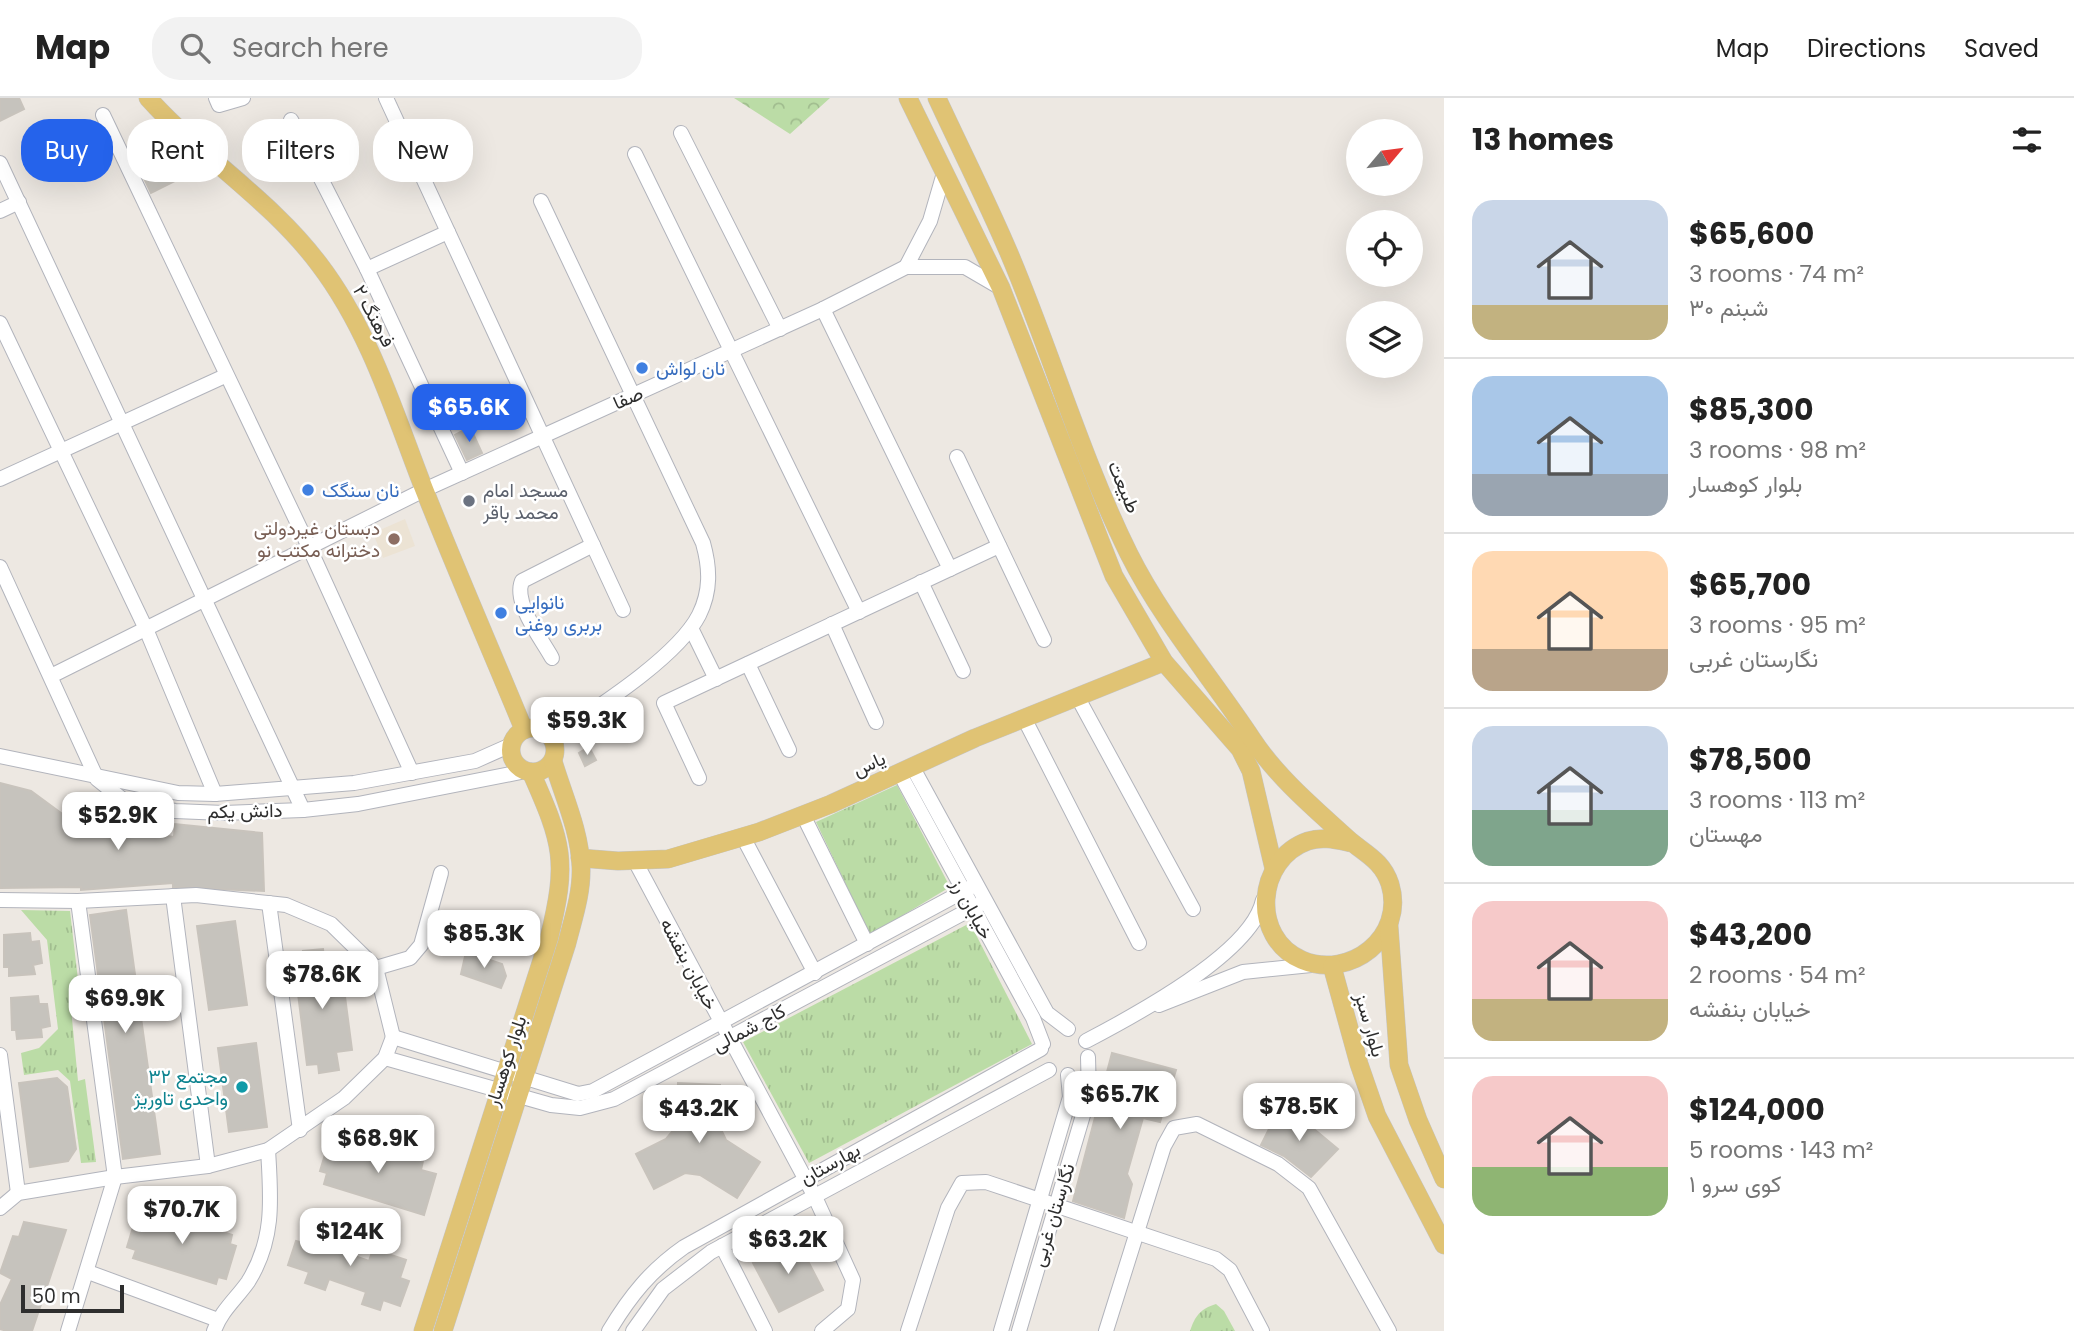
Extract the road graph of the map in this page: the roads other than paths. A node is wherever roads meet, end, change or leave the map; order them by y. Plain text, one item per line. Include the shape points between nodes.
1 (148, 98) edge
2 (216, 98) edge
3 (243, 98) edge
4 (386, 98) edge
5 (908, 98) edge
6 (937, 98) edge
7 (103, 115) dead end
8 (681, 133) dead end
9 (635, 154) dead end
10 (0, 163) edge
11 (944, 173) junction
12 (322, 182) edge
13 (541, 201) dead end
14 (19, 202) junction
15 (0, 211) edge
16 (448, 232) junction
17 (906, 267) junction
18 (367, 270) junction
19 (1001, 288) junction
20 (823, 309) junction
21 (0, 323) edge
22 (780, 329) junction
23 (732, 351) junction
24 (225, 376) junction
25 (633, 395) junction
26 (122, 423) junction
27 (543, 436) junction
28 (61, 451) junction
29 (957, 457) dead end
30 (462, 473) junction
31 (0, 479) edge
32 (424, 490) junction
33 (593, 545) junction
34 (999, 546) junction
35 (309, 547) junction
36 (950, 569) junction
37 (1, 573) edge
38 (921, 582) junction
39 (204, 600) junction
40 (623, 610) dead end
41 (859, 612) junction
42 (832, 624) junction
43 (691, 628) junction
44 (146, 629) junction
45 (1044, 640) dead end
46 (552, 658) dead end
47 (1164, 662) junction
48 (748, 663) junction
49 (963, 671) dead end
50 (51, 676) junction
51 (716, 679) junction
52 (1078, 698) junction
53 (1025, 720) junction
54 (876, 722) dead end
55 (524, 730) junction
56 (552, 738) junction
57 (511, 745) junction
58 (789, 750) dead end
59 (0, 756) edge
60 (552, 761) junction
61 (906, 771) junction
62 (529, 772) junction
63 (412, 773) junction
64 (699, 778) dead end
65 (97, 779) junction
66 (294, 790) junction
67 (215, 794) junction
68 (303, 810) junction
69 (803, 815) junction
70 (743, 837) junction
71 (1352, 843) junction
72 (580, 858) junction
73 (635, 861) junction
74 (1274, 869) junction
75 (441, 873) dead end
76 (969, 888) junction
77 (1265, 892) junction
78 (173, 896) junction
79 (0, 900) edge
80 (78, 901) junction
81 (268, 903) junction
82 (977, 905) junction
83 (1193, 909) dead end
84 (1389, 923) junction
85 (1139, 943) dead end
86 (867, 944) junction
87 (1324, 966) junction
88 (376, 968) junction
89 (815, 973) junction
90 (1151, 1007) junction
91 (720, 1025) junction
92 (1068, 1029) junction
93 (393, 1037) junction
94 (728, 1039) junction
95 (1086, 1041) junction
96 (1042, 1047) junction
97 (0, 1055) edge
98 (1088, 1057) junction
99 (385, 1058) junction
100 (1049, 1070) junction
101 (515, 1073) junction
102 (1068, 1075) junction
103 (509, 1091) junction
104 (300, 1130) junction
105 (268, 1150) junction
106 (208, 1166) junction
107 (115, 1177) junction
108 (804, 1178) junction
109 (1444, 1179) edge
110 (18, 1193) junction
111 (815, 1197) junction
112 (1039, 1201) junction
113 (1056, 1207) junction
114 (0, 1208) edge
115 (1138, 1233) junction
116 (1444, 1245) edge
117 (722, 1246) junction
118 (88, 1272) junction
119 (216, 1325) edge
120 (68, 1331) edge
121 (423, 1331) edge
122 (443, 1331) edge
123 (610, 1331) edge
124 (633, 1331) edge
125 (765, 1331) edge
126 (822, 1331) edge
127 (908, 1331) edge
128 (1001, 1331) edge
129 (1019, 1331) edge
130 (1106, 1331) edge
131 (1262, 1331) edge
132 (1389, 1331) edge

1 - 32 main road, فرهنگ ۲ via 275,215 319,263 355,318 382,376
2 - 3 street via 219,105
4 - 16 street
5 - 11 main road
6 - 71 main road, طبیعت via 1009,254 1130,555 1269,765
7 - 24 street
8 - 22 street
9 - 23 street
10 - 14 street
11 - 17 street via 930,221
11 - 19 main road
12 - 18 street
13 - 25 street
14 - 15 street
14 - 26 street
16 - 18 street
16 - 27 street
17 - 19 street via 965,267
17 - 20 street, صفا
18 - 30 street
19 - 47 main road via 1114,576
20 - 22 street, صفا
20 - 36 street
21 - 28 street
22 - 23 street, صفا
23 - 25 street, صفا
23 - 41 street
24 - 26 street
24 - 35 street
25 - 27 street, صفا
25 - 43 street via 708,561 706,598
26 - 28 street
26 - 39 street
27 - 30 street, صفا
27 - 33 street
28 - 31 street
28 - 44 street
29 - 34 street
30 - 32 street, صفا
32 - 35 street, صفا
32 - 55 main road, فرهنگ ۲
33 - 40 street
33 - 46 street via 522,581 519,589
34 - 36 street
34 - 45 street
35 - 39 street, صفا
35 - 63 street
36 - 38 street
37 - 50 street
38 - 41 street
38 - 49 street
39 - 44 street, صفا
39 - 66 street
41 - 42 street
42 - 48 street
42 - 54 street
43 - 51 street
43 - 56 street via 638,677
44 - 50 street, صفا
44 - 67 street
47 - 52 main road, یاس
47 - 74 main road via 1240,749 1251,771
48 - 51 street
48 - 58 street
50 - 65 street
51 - 64 street via 664,703
52 - 53 main road, یاس
52 - 83 street
53 - 61 main road, یاس
53 - 85 street
55 - 56 main road via 536,728
55 - 57 main road
56 - 60 main road
57 - 62 main road via 516,764
57 - 63 street, دانش یکم via 475,761
59 - 65 street
60 - 62 main road via 543,770
60 - 72 main road, بلوار کوهسار
61 - 69 main road, یاس
61 - 76 street, خیابان رز
62 - 68 street, دانش یکم
62 - 101 main road, بلوار کوهسار via 559,843 562,869
63 - 66 street, دانش یکم
65 - 67 street, دانش یکم via 178,793
65 - 68 street, دانش یکم via 127,803 163,809 224,813
66 - 67 street, دانش یکم
66 - 68 street
69 - 70 main road, یاس
69 - 86 street
70 - 73 main road, یاس via 668,859
70 - 89 street
71 - 74 main road via 1330,838 1308,841 1289,852
71 - 84 main road via 1370,853 1390,885
72 - 73 main road, یاس
72 - 101 main road, بلوار کوهسار via 578,898 567,943
73 - 91 street, خیابان بنفشه
74 - 77 main road
75 - 88 street via 421,945 410,958
76 - 82 street, خیابان رز
76 - 86 street, کاج شمالی
77 - 87 main road via 1265,912 1283,947 1298,959
77 - 90 street via 1260,916 1240,937
78 - 80 street
78 - 81 street
78 - 106 street
79 - 80 street
80 - 107 street
81 - 88 street via 286,905 331,924
81 - 104 street
82 - 92 street, خیابان رز via 1047,1013
82 - 94 street, کاج شمالی
82 - 96 street, خیابان رز via 1033,1018
84 - 87 main road via 1367,954 1350,963
84 - 109 main road, بلوار سبز via 1399,1065
86 - 89 street, کاج شمالی
87 - 90 street via 1243,972
87 - 116 main road, بلوار سبز via 1377,1116
88 - 93 street
89 - 91 street, کاج شمالی
90 - 95 street
91 - 94 street, خیابان بنفشه
91 - 101 street, کاج شمالی via 593,1091 578,1094
92 - 95 street
92 - 96 street via 1054,1031
93 - 99 street
93 - 101 street, کاج شمالی
94 - 103 street, کاج شمالی via 614,1098 580,1108 551,1105
94 - 108 street, خیابان بنفشه
95 - 98 street
96 - 100 street
96 - 108 street, بهارستان
97 - 110 street
98 - 102 street via 1079,1070
98 - 113 street, نگارستان غربی via 1089,1095
99 - 103 street, کاج شمالی
99 - 104 street via 344,1098
100 - 102 street
100 - 111 street, بهارستان
101 - 103 main road, بلوار کوهسار
102 - 112 street, نگارستان غربی via 1070,1097
103 - 121 main road, بلوار کوهسار
103 - 122 main road, بلوار کوهسار
104 - 105 street
105 - 106 street
105 - 119 street via 269,1234 258,1265
106 - 107 street
107 - 110 street
107 - 118 street
108 - 111 street, خیابان بنفشه
108 - 123 street, بهارستان via 656,1266
110 - 114 street
111 - 117 street, بهارستان
111 - 126 street, خیابان بنفشه via 853,1280 848,1309
112 - 113 street
112 - 127 street via 986,1182 962,1183 948,1208
112 - 128 street, نگارستان غربی
113 - 115 street
113 - 129 street, نگارستان غربی
115 - 130 street
115 - 131 street via 1216,1259 1230,1270
115 - 132 street via 1164,1146 1174,1128 1197,1124 1279,1164 1309,1188
117 - 124 street, بهارستان via 663,1289
117 - 125 street
118 - 119 street
118 - 120 street

